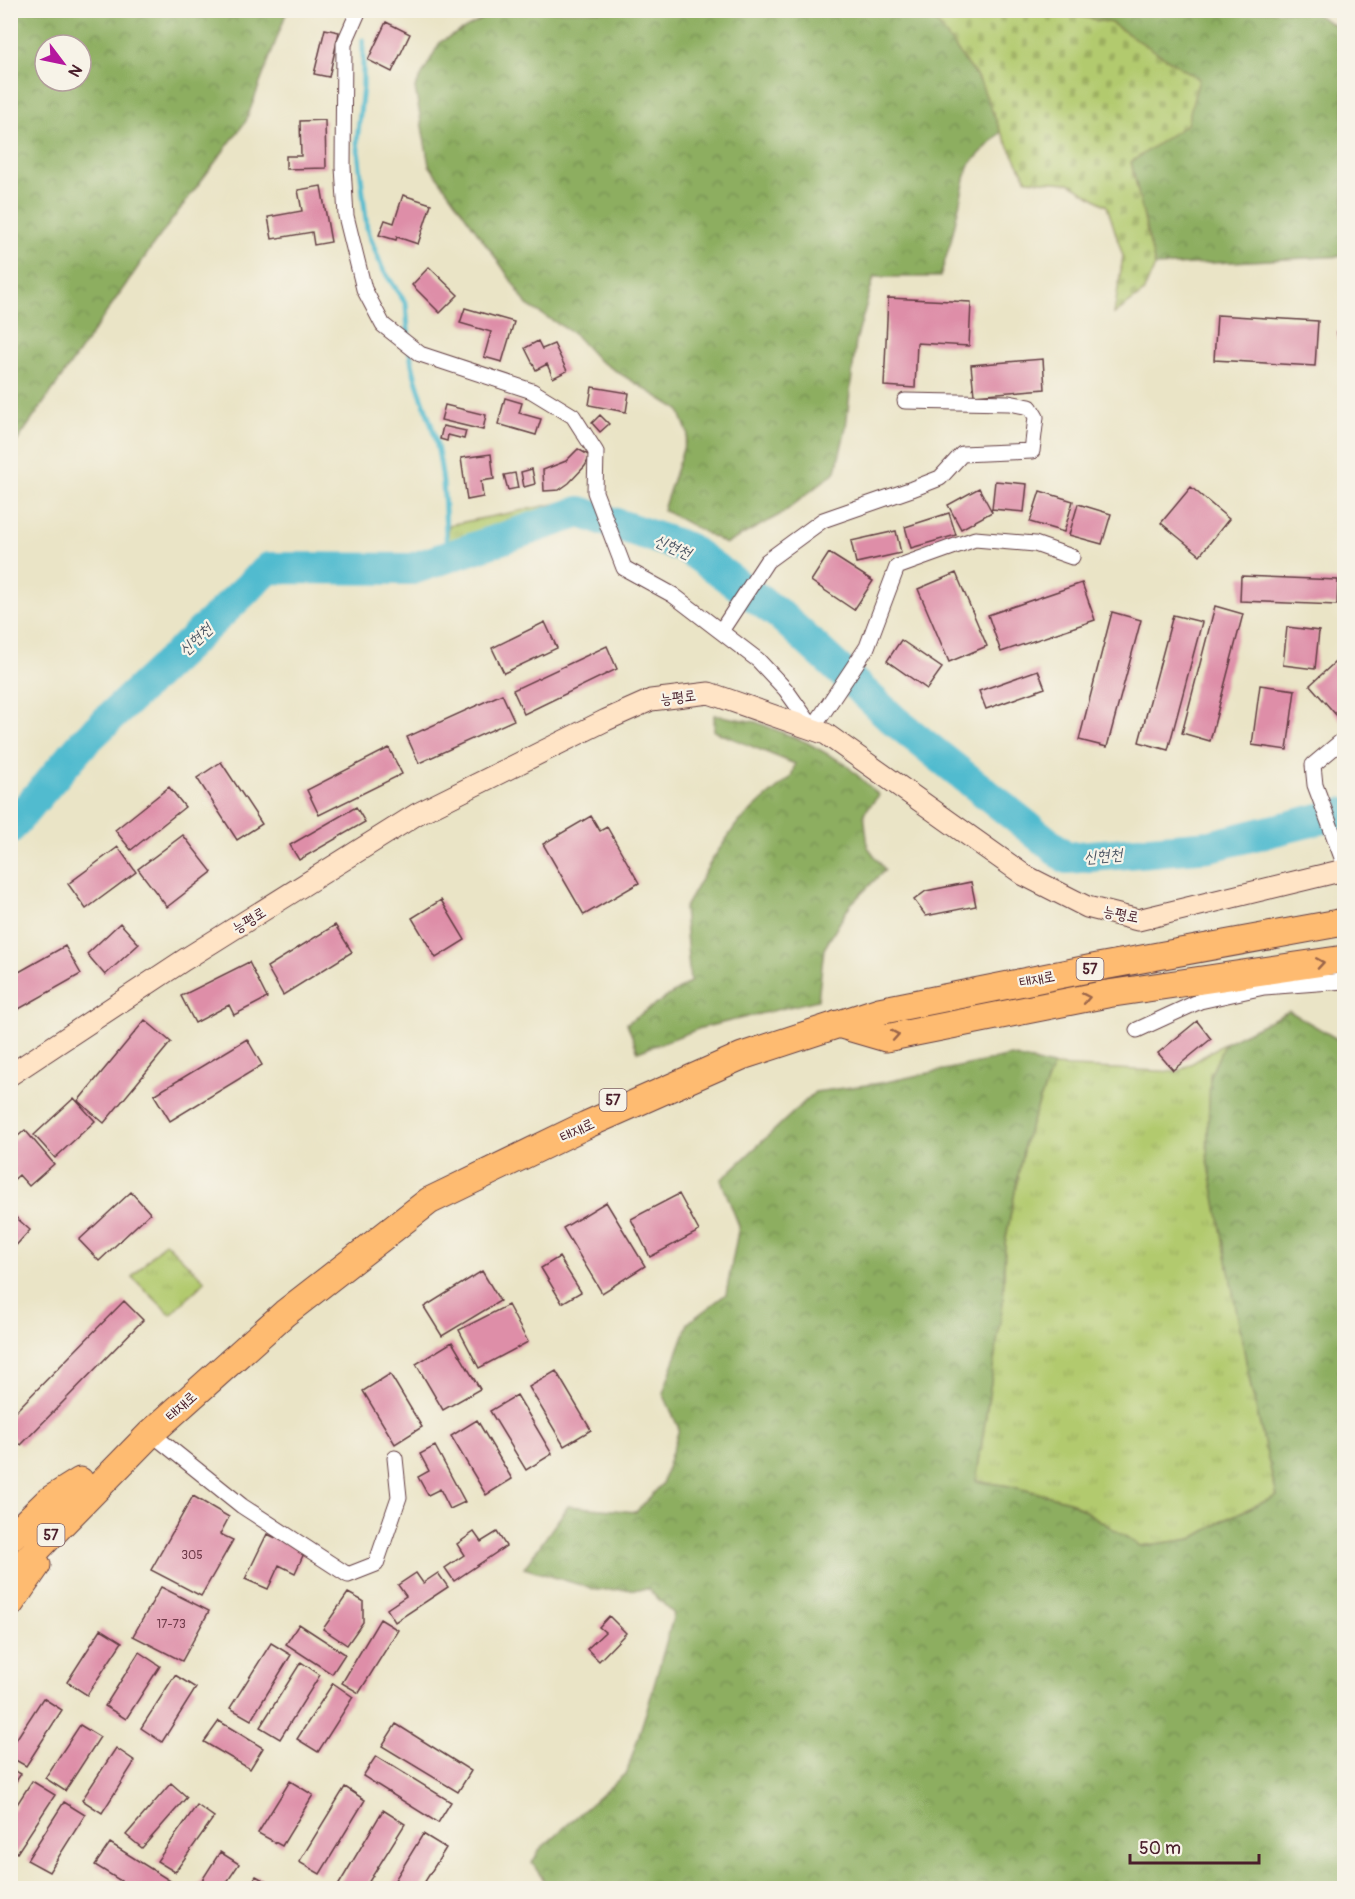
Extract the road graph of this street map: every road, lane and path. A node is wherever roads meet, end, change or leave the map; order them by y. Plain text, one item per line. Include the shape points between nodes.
1 (358, 10) edge
2 (905, 401) dead end
3 (1072, 557) dead end
4 (721, 631) junction
5 (813, 728) junction
6 (1344, 739) edge
7 (1344, 863) edge
8 (1344, 870) edge
9 (1344, 906) edge
10 (1344, 922) edge
11 (1344, 959) edge
12 (1344, 981) edge
13 (838, 1024) junction
14 (1137, 1030) dead end
15 (10, 1076) edge
16 (151, 1433) junction
17 (395, 1458) dead end
18 (86, 1487) junction
19 (10, 1538) edge
20 (10, 1552) edge
21 (10, 1577) edge
22 (10, 1604) edge

1 - 4 street via 344,44 346,216 364,289 383,325 420,354 532,391 573,416 596,452 595,492 624,568 673,595
2 - 4 street via 1030,407 1036,417 1032,452 962,454 940,478 823,520 767,561
3 - 5 street via 1035,544 975,539 897,567 867,646
4 - 5 street via 758,660
5 - 8 main road, 능평로 via 856,754 1024,875 1087,907 1138,920
5 - 15 main road, 능평로 via 710,693 651,700 417,814 184,960
6 - 7 street via 1312,765 1315,785
9 - 18 highway, 태재로 / 57 via 1087,952 864,1003 740,1041 419,1190 279,1304
10 - 13 highway, 태재로 / 57 via 879,1011
13 -> 11 highway via 886,1038 1107,994
12 - 14 street via 1264,987 1200,1001
13 - 16 highway, 태재로 / 57 via 741,1056 429,1201 285,1313
16 - 17 street via 242,1506 348,1575 376,1564 399,1497
16 - 18 highway, 태재로 / 57
18 - 19 highway via 48,1501
18 - 20 highway, 태재로 / 57 via 33,1528
18 - 21 highway, 태재로 / 57
18 - 22 highway

